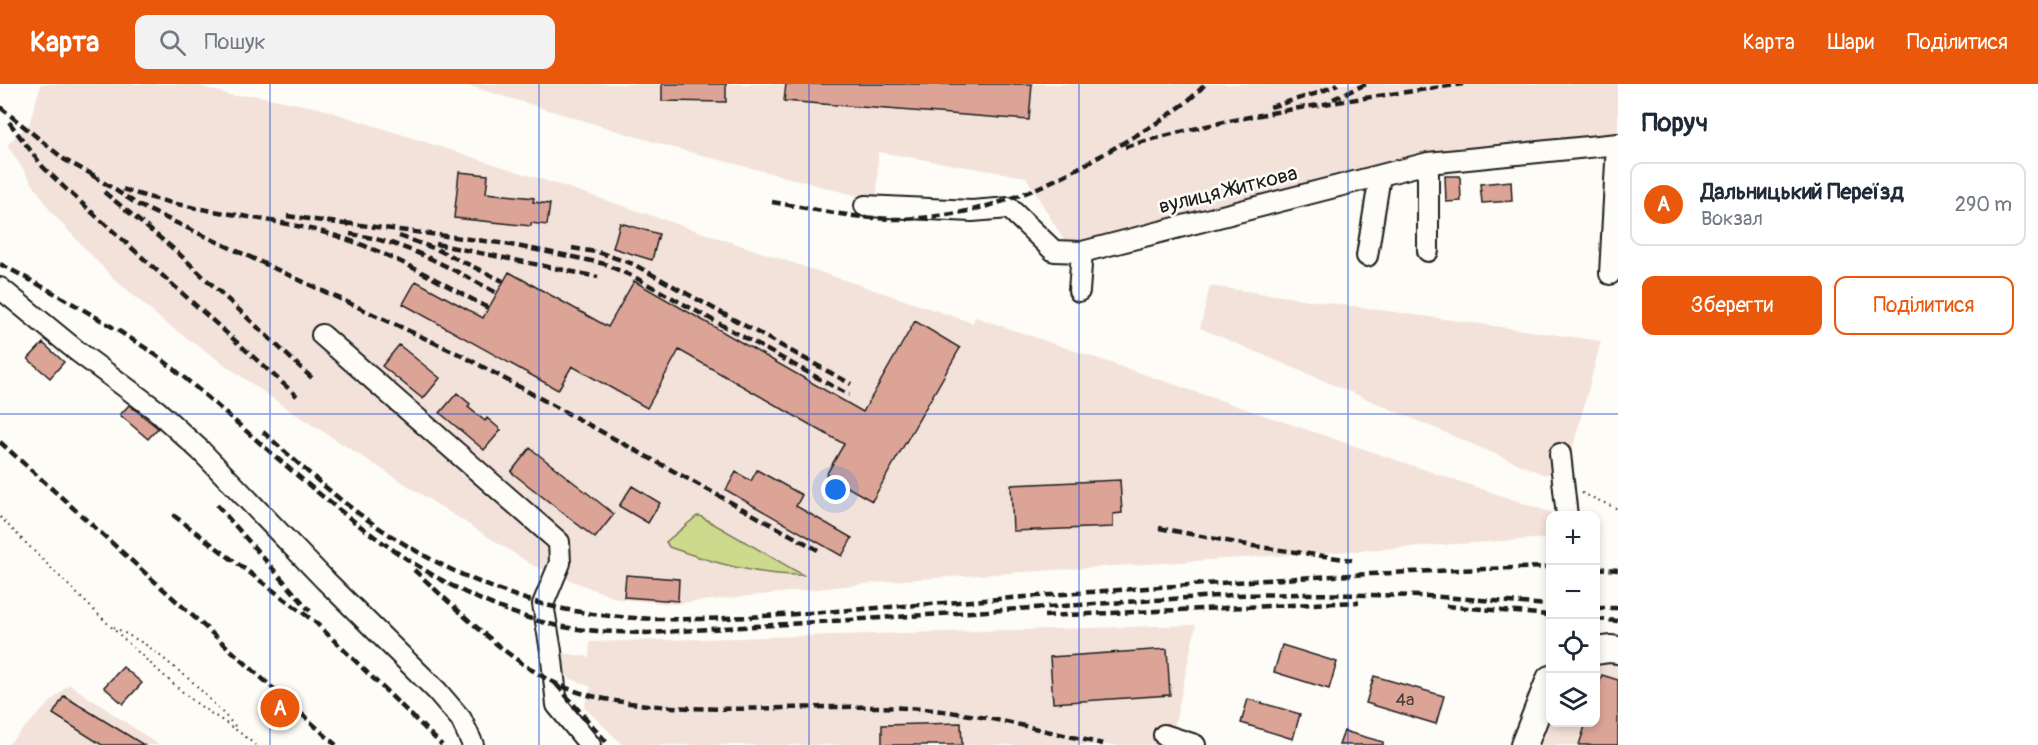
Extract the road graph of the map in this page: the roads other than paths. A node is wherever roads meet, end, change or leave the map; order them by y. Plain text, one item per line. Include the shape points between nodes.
1 (1618, 144) edge
2 (1428, 163) junction
3 (1380, 176) junction
4 (865, 206) dead end
5 (1428, 251) dead end
6 (1082, 252) junction
7 (1367, 256) dead end
8 (1610, 274) dead end
9 (0, 288) edge
10 (1079, 291) dead end
11 (322, 335) dead end
12 (1560, 454) dead end
13 (1567, 511) edge
14 (1600, 650) edge
15 (1618, 650) edge
16 (1546, 689) edge
17 (1164, 735) dead end
18 (473, 745) edge
19 (590, 745) edge
20 (1195, 745) edge
21 (1524, 745) edge

1 - 2 street, вулиця Житкова
1 - 8 street
2 - 3 street, вулиця Житкова
2 - 5 street
3 - 6 street, вулиця Житкова
3 - 7 street
4 - 6 street, вулиця Житкова via 972,211 1009,208 1054,251
6 - 10 street
9 - 18 street via 156,410 200,450 445,699 461,719
11 - 19 street via 559,542 560,563 543,604 557,705
12 - 13 street
14 - 15 main road
16 - 21 main road
17 - 20 street

